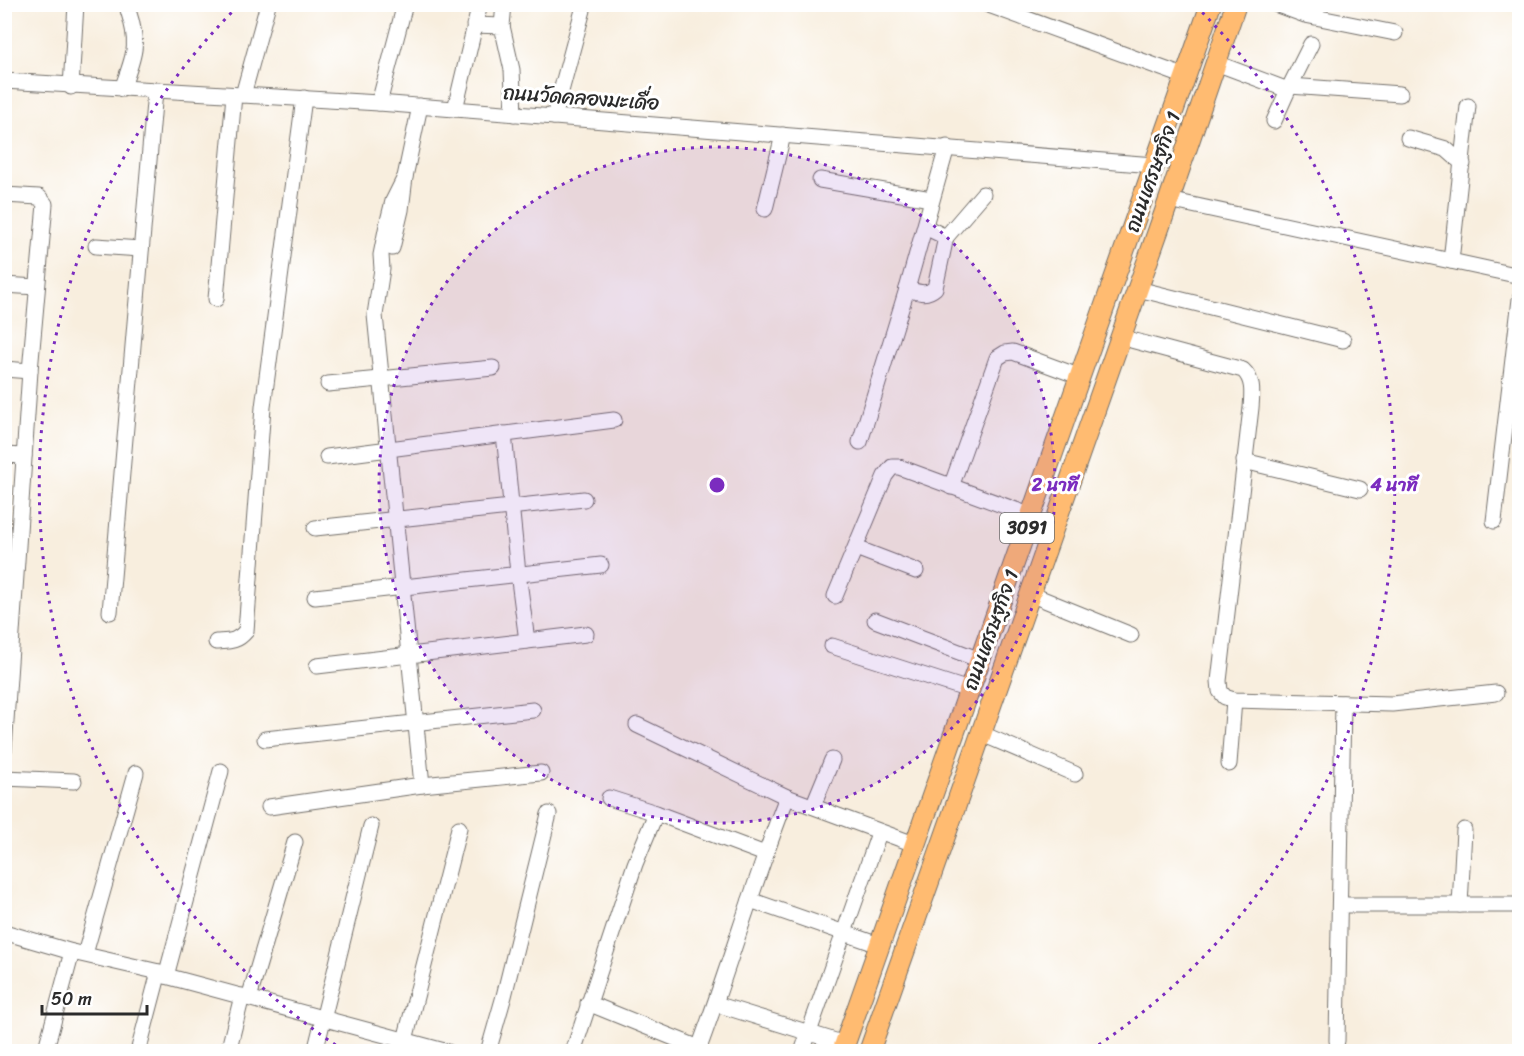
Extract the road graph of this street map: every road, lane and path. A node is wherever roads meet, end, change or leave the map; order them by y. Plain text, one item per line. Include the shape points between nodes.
1 (76, 4) edge
2 (268, 4) edge
3 (405, 4) edge
4 (480, 4) edge
5 (504, 4) edge
6 (986, 4) edge
7 (1211, 4) edge
8 (1236, 4) edge
9 (1275, 4) edge
10 (128, 10) dead end
11 (583, 10) dead end
12 (1307, 10) edge
13 (474, 25) junction
14 (502, 26) junction
15 (1395, 33) dead end
16 (1311, 44) dead end
17 (1216, 63) junction
18 (1186, 77) junction
19 (4, 81) edge
20 (70, 87) junction
21 (1289, 88) junction
22 (122, 89) junction
23 (155, 91) junction
24 (1400, 94) dead end
25 (238, 95) junction
26 (304, 98) junction
27 (379, 103) junction
28 (420, 106) junction
29 (1468, 106) dead end
30 (455, 109) junction
31 (514, 114) junction
32 (554, 117) junction
33 (1274, 121) dead end
34 (783, 135) junction
35 (1408, 138) dead end
36 (947, 147) junction
37 (1462, 164) junction
38 (1154, 165) junction
39 (820, 180) dead end
40 (983, 194) dead end
41 (4, 195) edge
42 (931, 199) junction
43 (1169, 200) junction
44 (765, 209) dead end
45 (925, 227) junction
46 (946, 237) junction
47 (96, 246) dead end
48 (141, 249) junction
49 (1451, 261) junction
50 (1520, 276) edge
51 (4, 285) edge
52 (37, 287) junction
53 (907, 289) junction
54 (1138, 289) junction
55 (1520, 299) edge
56 (216, 300) dead end
57 (1120, 337) junction
58 (1343, 340) dead end
59 (493, 368) dead end
60 (4, 369) edge
61 (30, 371) junction
62 (1081, 377) junction
63 (382, 380) junction
64 (328, 384) dead end
65 (1513, 414) edge
66 (614, 420) dead end
67 (504, 434) junction
68 (860, 442) dead end
69 (388, 448) junction
70 (4, 455) edge
71 (24, 456) junction
72 (327, 457) dead end
73 (1244, 461) junction
74 (951, 487) junction
75 (1360, 489) dead end
76 (584, 499) dead end
77 (511, 506) junction
78 (1032, 516) junction
79 (395, 520) junction
80 (1494, 521) dead end
81 (315, 528) dead end
82 (11, 542) edge
83 (856, 548) junction
84 (601, 565) dead end
85 (916, 571) dead end
86 (518, 573) junction
87 (401, 587) junction
88 (1030, 594) junction
89 (835, 596) dead end
90 (315, 597) dead end
91 (110, 612) dead end
92 (875, 621) dead end
93 (9, 627) edge
94 (586, 634) dead end
95 (1131, 635) dead end
96 (527, 641) junction
97 (216, 642) dead end
98 (832, 646) dead end
99 (409, 656) junction
100 (980, 660) junction
101 (317, 666) dead end
102 (969, 690) junction
103 (1496, 693) dead end
104 (1234, 700) junction
105 (1343, 703) junction
106 (6, 710) edge
107 (533, 710) dead end
108 (416, 723) junction
109 (637, 725) dead end
110 (980, 733) junction
111 (265, 739) dead end
112 (4, 750) edge
113 (832, 760) dead end
114 (1229, 764) dead end
115 (221, 771) dead end
116 (541, 772) dead end
117 (136, 773) dead end
118 (1075, 774) dead end
119 (4, 778) edge
120 (74, 781) dead end
121 (422, 785) junction
122 (787, 797) junction
123 (609, 798) dead end
124 (813, 806) junction
125 (269, 807) dead end
126 (656, 813) junction
127 (549, 814) dead end
128 (370, 826) dead end
129 (459, 828) dead end
130 (1464, 830) dead end
131 (879, 833) junction
132 (295, 842) dead end
133 (914, 844) junction
134 (765, 854) junction
135 (750, 900) junction
136 (1340, 904) junction
137 (1460, 905) junction
138 (1520, 905) edge
139 (4, 932) edge
140 (843, 933) junction
141 (879, 945) junction
142 (78, 953) junction
143 (163, 974) junction
144 (246, 997) junction
145 (588, 1003) junction
146 (716, 1004) junction
147 (323, 1018) junction
148 (808, 1032) junction
149 (1337, 1041) dead end
150 (403, 1046) edge
151 (843, 1048) edge
152 (698, 1050) edge
153 (45, 1052) edge
154 (138, 1052) edge
155 (228, 1052) edge
156 (315, 1052) edge
157 (448, 1052) edge
158 (488, 1052) edge
159 (573, 1052) edge
160 (802, 1052) edge
161 (869, 1052) edge

1 - 20 street
2 - 25 street
3 - 27 street
4 - 13 street
5 - 14 street
6 - 18 street
7 - 18 main road, ถนนเศรษฐกิจ 1 / 3091
8 - 17 main road, ถนนเศรษฐกิจ 1 / 3091
9 - 12 street
10 - 22 street via 136,42
11 - 32 street
12 - 15 street
13 - 14 street
13 - 30 street
14 - 31 street via 512,70
16 - 21 street
17 - 21 street
17 - 43 main road, ถนนเศรษฐกิจ 1 / 3091
18 - 38 main road, ถนนเศรษฐกิจ 1 / 3091
19 - 20 street, ถนนวัดคลองมะเดื่อ
20 - 22 street, ถนนวัดคลองมะเดื่อ
21 - 24 street
21 - 33 street
22 - 23 street, ถนนวัดคลองมะเดื่อ
23 - 25 street, ถนนวัดคลองมะเดื่อ
23 - 48 street
25 - 26 street, ถนนวัดคลองมะเดื่อ
25 - 56 street
26 - 27 street, ถนนวัดคลองมะเดื่อ
26 - 97 street via 262,407 246,631 232,641
27 - 28 street, ถนนวัดคลองมะเดื่อ
28 - 30 street, ถนนวัดคลองมะเดื่อ
28 - 63 street via 405,177 393,201 381,255 375,315
29 - 37 street
30 - 31 street, ถนนวัดคลองมะเดื่อ
31 - 32 street, ถนนวัดคลองมะเดื่อ
32 - 34 street, ถนนวัดคลองมะเดื่อ
34 - 36 street, ถนนวัดคลองมะเดื่อ
34 - 44 street
35 - 37 street via 1446,149
36 - 38 street, ถนนวัดคลองมะเดื่อ
36 - 42 street
37 - 49 street
38 - 62 main road, ถนนเศรษฐกิจ 1 / 3091
39 - 42 street
40 - 46 street
41 - 52 street via 39,197 45,204
42 - 45 street
43 - 49 street
43 - 54 main road, ถนนเศรษฐกิจ 1 / 3091
45 - 46 street
45 - 53 street
46 - 53 street via 935,288 924,294
47 - 48 street
48 - 91 street
49 - 50 street
51 - 52 street
52 - 61 street
53 - 68 street
54 - 57 main road, ถนนเศรษฐกิจ 1 / 3091
54 - 58 street
55 - 65 street
57 - 73 street via 1232,366 1248,374 1251,408
57 - 88 main road, ถนนเศรษฐกิจ 1 / 3091
59 - 63 street
60 - 61 street
61 - 71 street
62 - 74 street via 1013,352 997,358
62 - 78 main road, ถนนเศรษฐกิจ 1 / 3091
63 - 64 street
63 - 69 street
65 - 80 street
66 - 67 street
67 - 69 street
67 - 77 street
69 - 72 street
69 - 79 street
70 - 71 street
71 - 82 street
73 - 75 street
73 - 104 street via 1219,681 1220,691
74 - 78 street
74 - 83 street via 892,467
76 - 77 street
77 - 79 street
77 - 86 street
78 - 100 main road, ถนนเศรษฐกิจ 1 / 3091
79 - 81 street
79 - 87 street
82 - 93 street
83 - 85 street
83 - 89 street
84 - 86 street
86 - 87 street
86 - 96 street
87 - 90 street
87 - 99 street
88 - 95 street
88 - 110 main road, ถนนเศรษฐกิจ 1 / 3091
92 - 100 street
93 - 106 street
94 - 96 street
96 - 99 street
98 - 102 street
99 - 101 street
99 - 108 street
100 - 102 main road, ถนนเศรษฐกิจ 1 / 3091
102 - 133 main road, ถนนเศรษฐกิจ 1 / 3091
103 - 105 street via 1392,704
104 - 105 street
104 - 114 street
105 - 136 street
106 - 112 street
107 - 108 street
108 - 111 street
108 - 121 street
109 - 122 street
110 - 118 street
110 - 161 main road, ถนนเศรษฐกิจ 1 / 3091
113 - 124 street
115 - 143 street
116 - 121 street
117 - 142 street
119 - 120 street
121 - 125 street
122 - 124 street
122 - 134 street
123 - 126 street
124 - 131 street
126 - 134 street
126 - 145 street
127 - 158 street
128 - 147 street
129 - 150 street
130 - 137 street
131 - 133 street
131 - 140 street
132 - 144 street
133 - 141 main road, ถนนเศรษฐกิจ 1 / 3091
134 - 135 street
135 - 140 street
135 - 146 street
136 - 137 street
136 - 149 street
137 - 138 street
139 - 142 street
140 - 141 street
140 - 148 street
141 - 151 main road, ถนนเศรษฐกิจ 1 / 3091
142 - 143 street
142 - 153 street
143 - 144 street
143 - 154 street
144 - 147 street
144 - 155 street
145 - 152 street
145 - 159 street
146 - 148 street
146 - 152 street
147 - 150 street
147 - 156 street
148 - 151 street
148 - 160 street
150 - 157 street

